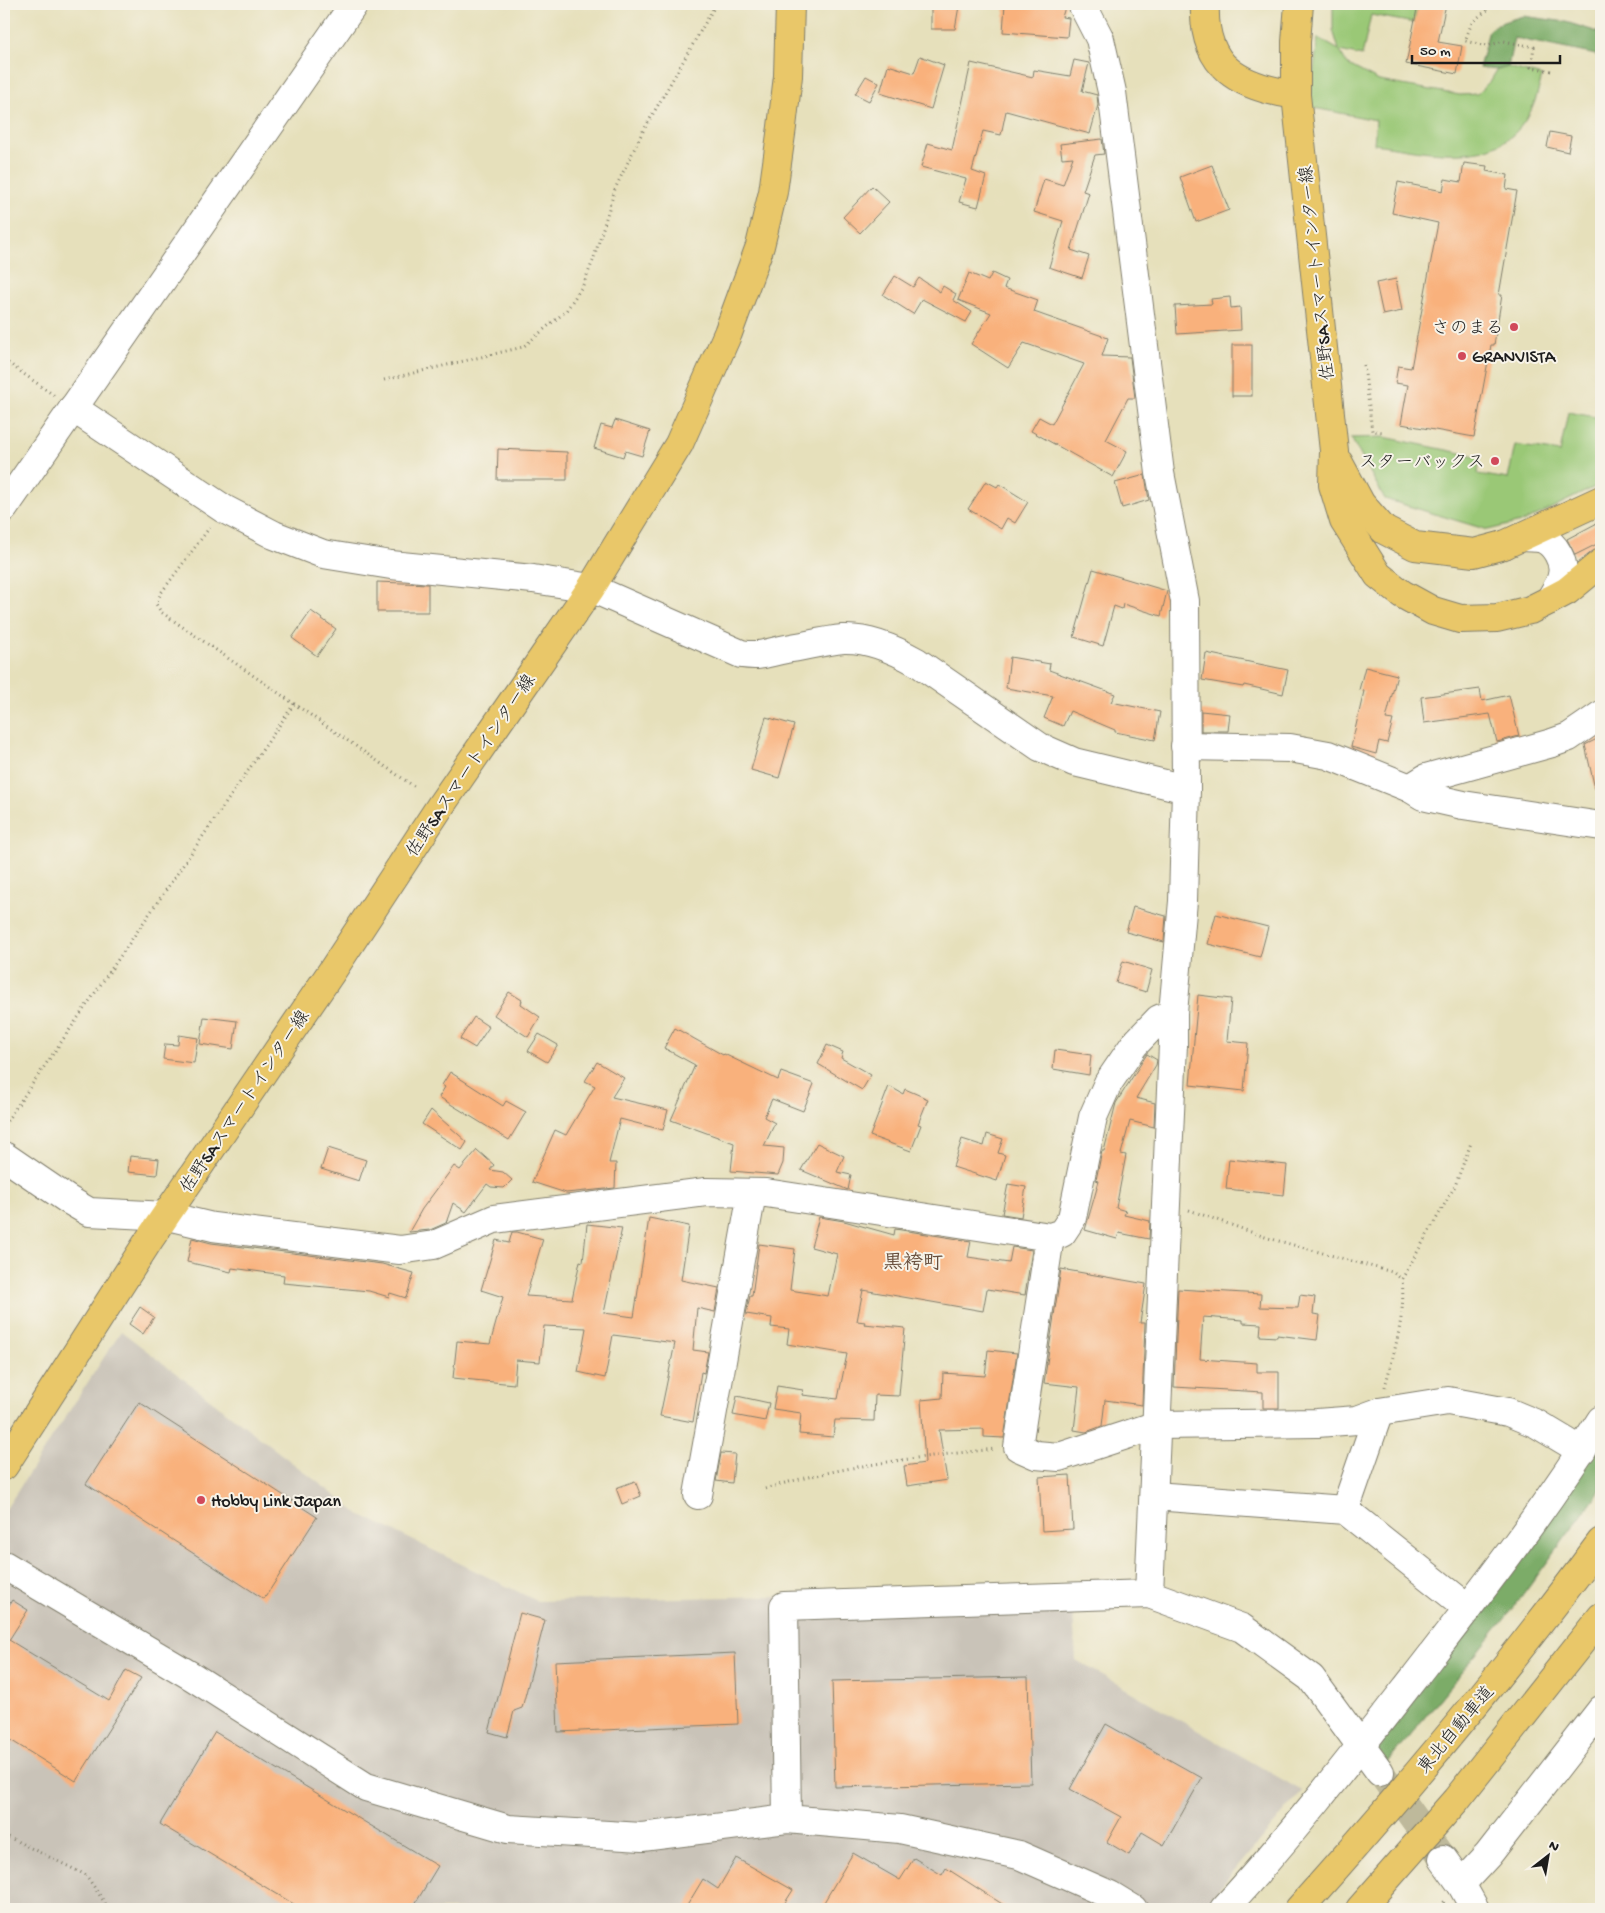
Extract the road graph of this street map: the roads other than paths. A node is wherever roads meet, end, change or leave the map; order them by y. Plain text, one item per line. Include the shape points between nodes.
1 (354, 4) edge
2 (790, 4) edge
3 (1082, 4) edge
4 (1205, 4) edge
5 (1299, 4) edge
6 (1296, 95) junction
7 (73, 408) junction
8 (1334, 451) junction
9 (1601, 500) edge
10 (4, 508) edge
11 (1514, 541) junction
12 (1601, 563) edge
13 (591, 588) junction
14 (1550, 600) junction
15 (1601, 715) edge
16 (1185, 746) junction
17 (1410, 788) junction
18 (1186, 789) junction
19 (1601, 826) edge
20 (1173, 1013) junction
21 (4, 1156) edge
22 (752, 1193) junction
23 (167, 1216) junction
24 (1050, 1237) junction
25 (1379, 1412) junction
26 (1601, 1420) edge
27 (1157, 1425) junction
28 (1582, 1451) junction
29 (4, 1466) edge
30 (698, 1495) dead end
31 (1154, 1496) junction
32 (1345, 1510) junction
33 (1601, 1542) edge
34 (4, 1565) edge
35 (1149, 1594) junction
36 (1468, 1608) junction
37 (1601, 1617) edge
38 (1601, 1710) edge
39 (1362, 1745) junction
40 (1380, 1772) tunnel mouth
41 (788, 1819) junction
42 (1443, 1859) tunnel mouth
43 (1461, 1884) junction
44 (1133, 1909) edge
45 (1224, 1909) edge
46 (1300, 1909) edge
47 (1360, 1909) edge
48 (1475, 1909) edge

1 - 7 street
2 - 13 main road, 佐野SAスマートインター線 via 788,76 782,127 773,192 760,246 728,333 679,444
3 - 16 street via 1100,39 1112,92 1160,473 1185,601
4 - 6 main road via 1204,20 1209,40 1226,68 1243,81 1266,90
5 - 6 main road, 佐野SAスマートインター線
6 - 8 main road, 佐野SAスマートインター線
7 - 10 street
7 - 13 street via 224,509 274,535 323,554
8 - 11 main road, 佐野SAスマートインター線 via 1361,504 1384,530 1414,546 1474,553
8 - 14 main road, 佐野SAスマートインター線 via 1333,485 1344,521 1378,575 1402,594 1433,611 1460,620 1497,618 1530,610
9 - 11 main road, 佐野SAスマートインター線
11 - 14 street via 1542,539 1551,544 1558,554 1562,576
12 - 14 main road, 佐野SAスマートインター線 via 1567,591
13 - 18 street via 740,654 761,657 845,639 896,650 1040,747 1074,762
13 - 23 main road, 佐野SAスマートインター線 via 441,805
15 - 17 street via 1569,737 1426,778
16 - 17 street via 1290,748 1328,755
16 - 18 street
17 - 19 street via 1423,796 1463,805
18 - 20 street via 1183,901
20 - 24 street via 1159,1019 1134,1045 1108,1083 1093,1117 1072,1218 1062,1233
20 - 27 street
21 - 23 street via 66,1200 89,1212
22 - 23 street via 706,1192 494,1219 434,1245 400,1250 213,1227
22 - 24 street
22 - 30 street
23 - 29 main road, 佐野SAスマートインター線
24 - 27 street via 1018,1447 1036,1455 1059,1457
25 - 27 street via 1357,1420 1318,1423
25 - 28 street via 1448,1401 1484,1406 1537,1424
25 - 32 street
26 - 28 street
27 - 31 street
28 - 36 street via 1562,1483
31 - 32 street
31 - 35 street
32 - 36 street
33 - 46 main road, 東北自動車道 via 1500,1675
34 - 41 street via 193,1677 366,1787 508,1829 642,1837
35 - 39 street via 1242,1628 1310,1678
35 - 41 street via 784,1606
36 - 39 street
37 - 47 main road via 1462,1792
38 - 43 street via 1488,1855
39 - 40 street
39 - 45 street
41 - 44 street via 900,1829 1019,1856 1110,1895
42 - 43 street
43 - 48 street

